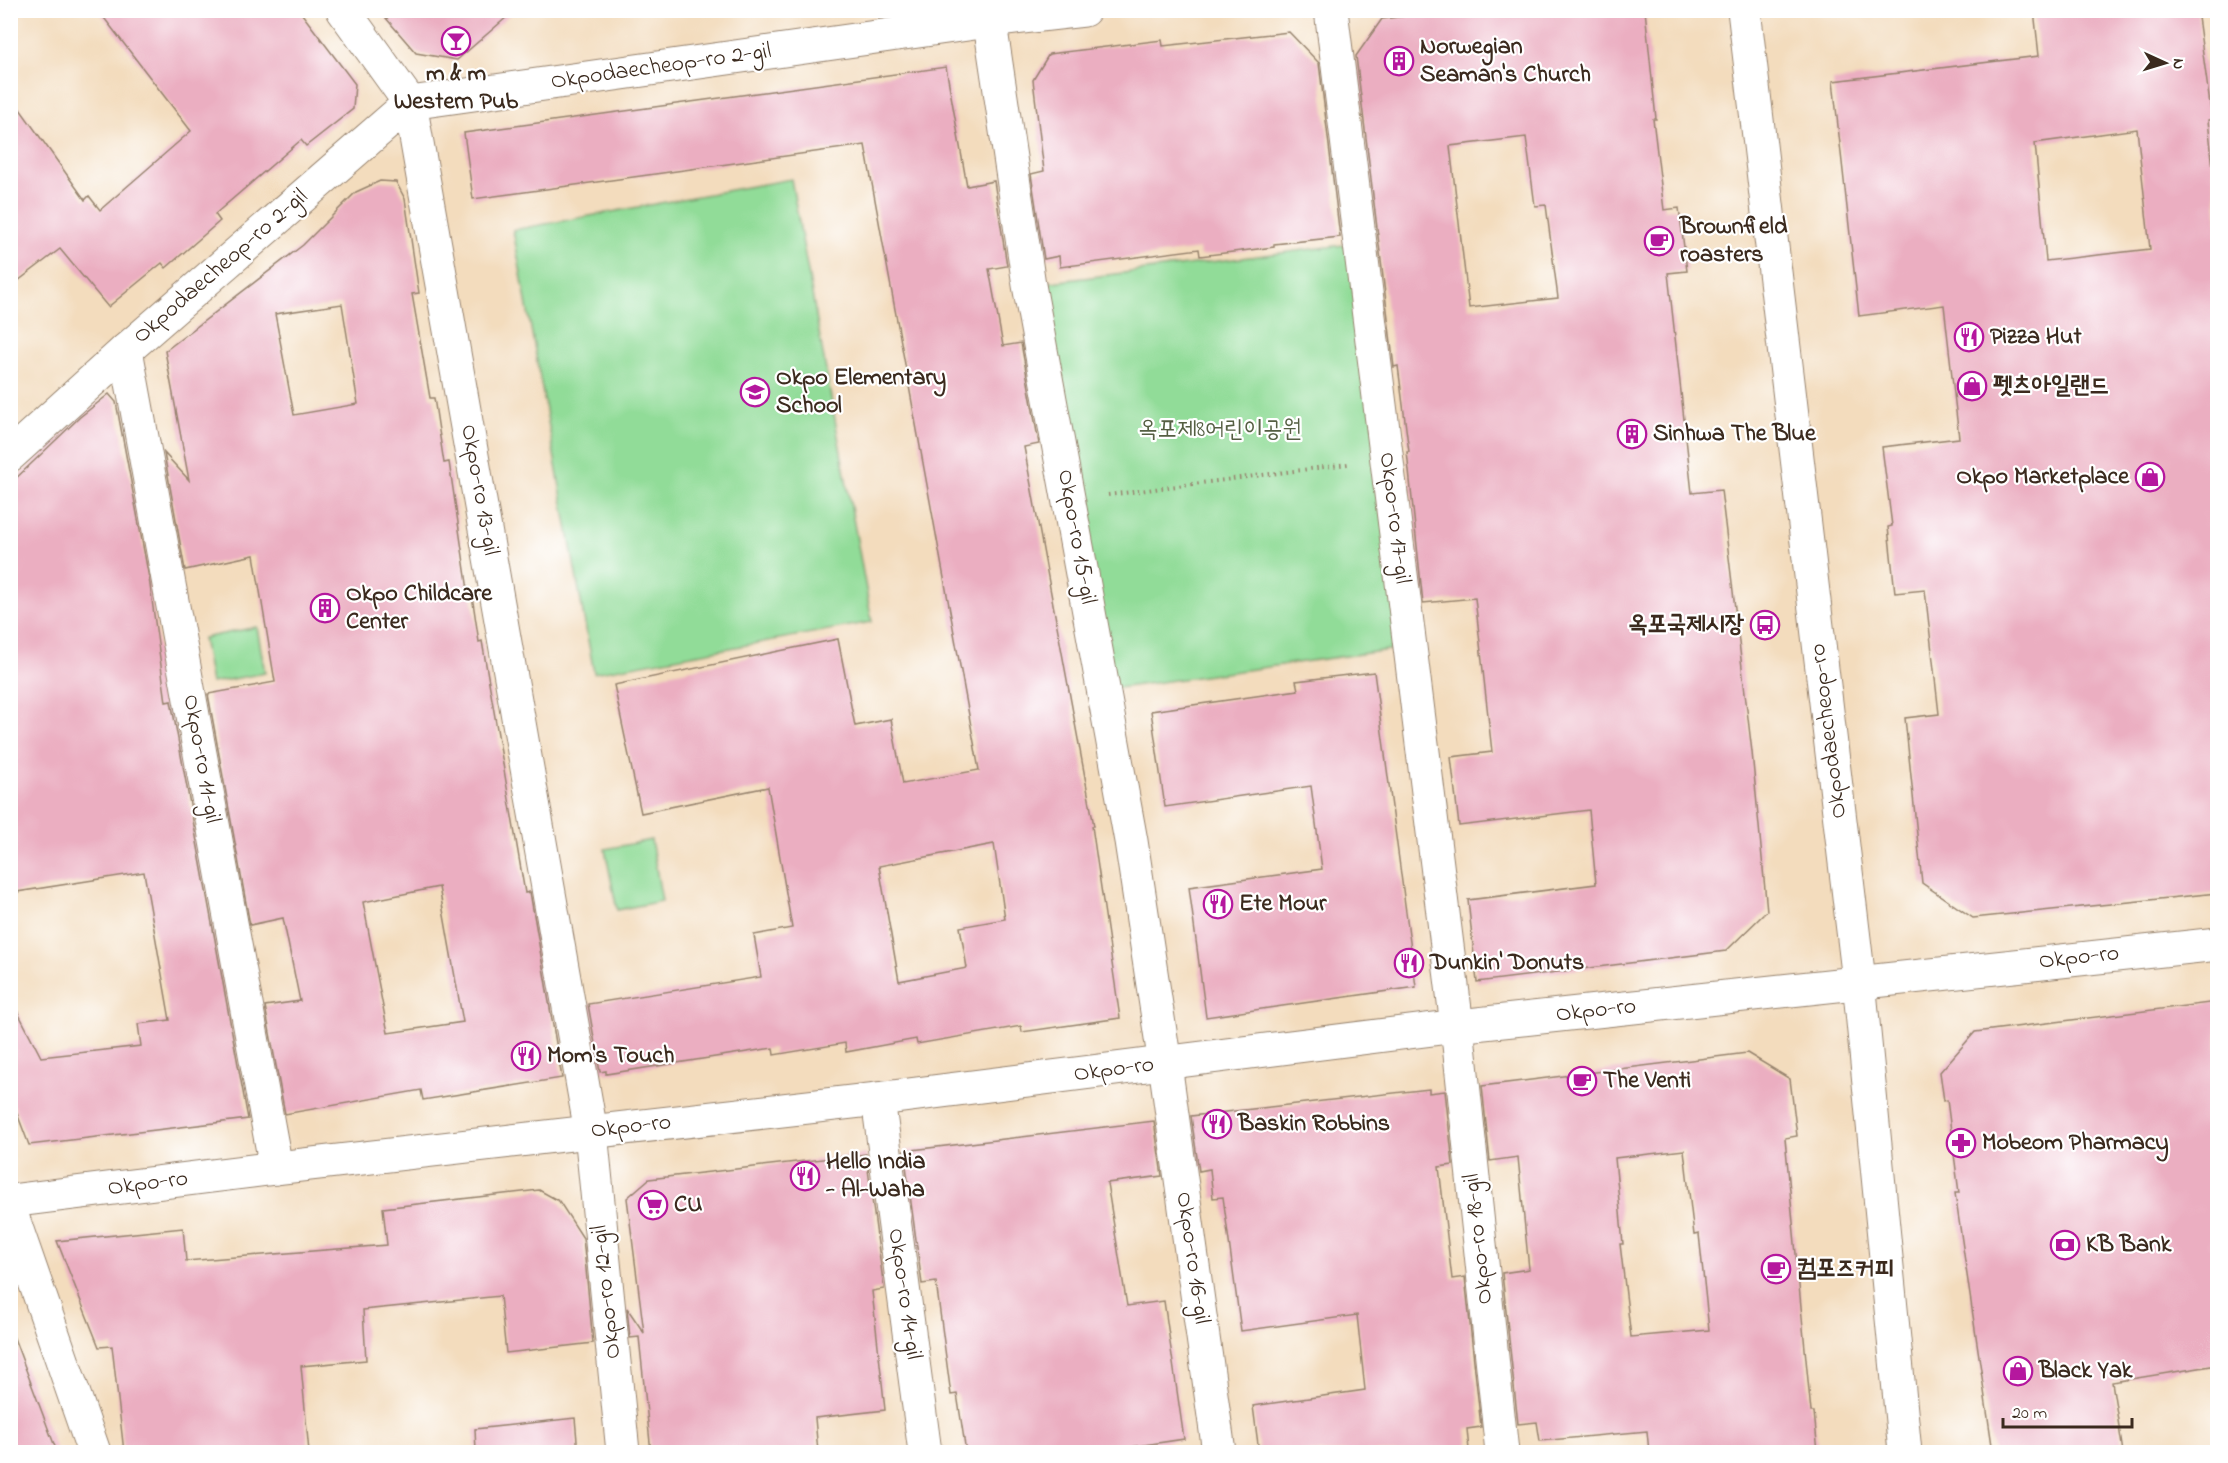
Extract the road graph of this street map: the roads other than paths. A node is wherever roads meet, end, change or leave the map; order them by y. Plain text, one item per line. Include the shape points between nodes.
1 (343, 10) edge
2 (1084, 10) edge
3 (1331, 10) edge
4 (1744, 10) edge
5 (989, 16) edge
6 (410, 103) junction
7 (126, 350) junction
8 (10, 455) edge
9 (2217, 944) edge
10 (1859, 981) junction
11 (1457, 1026) junction
12 (1165, 1064) junction
13 (878, 1099) junction
14 (591, 1132) junction
15 (276, 1168) junction
16 (10, 1202) edge
17 (10, 1210) edge
18 (93, 1452) edge
19 (623, 1452) edge
20 (926, 1452) edge
21 (1219, 1452) edge
22 (1502, 1452) edge
23 (1905, 1452) edge

1 - 6 street, Okpo-ro 13-gil
2 - 5 street, Okpodaecheop-ro 2-gil
3 - 11 street, Okpo-ro 17-gil
4 - 10 street, Okpodaecheop-ro
5 - 6 street, Okpodaecheop-ro 2-gil
5 - 12 street, Okpo-ro 15-gil via 1029,285 1131,841
6 - 7 street, Okpodaecheop-ro 2-gil
6 - 14 street, Okpo-ro 13-gil
7 - 8 street, Okpodaecheop-ro 2-gil
7 - 15 street, Okpo-ro 11-gil
9 - 10 street, Okpo-ro
10 - 11 street, Okpo-ro
10 - 23 street, Okpodaecheop-ro
11 - 12 street, Okpo-ro
11 - 22 street, Okpo-ro 18-gil
12 - 13 street, Okpo-ro
12 - 21 street, Okpo-ro 16-gil
13 - 14 street, Okpo-ro
13 - 20 street, Okpo-ro 14-gil
14 - 15 street, Okpo-ro
14 - 19 street, Okpo-ro 12-gil
15 - 16 street, Okpo-ro
17 - 18 street

